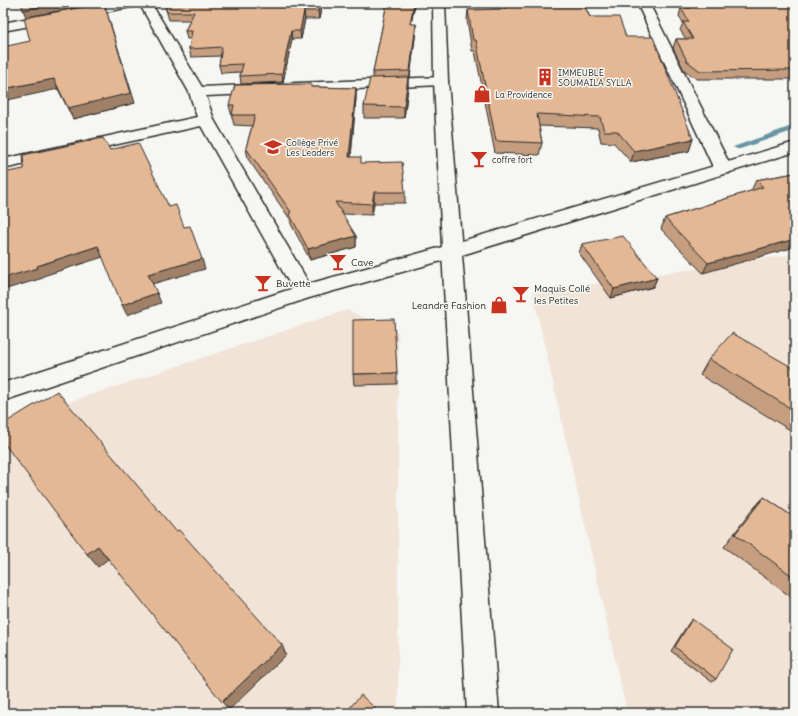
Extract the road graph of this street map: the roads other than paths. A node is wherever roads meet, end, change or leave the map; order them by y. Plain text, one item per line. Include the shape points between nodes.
1 (131, 3) edge
2 (145, 3) edge
3 (439, 3) edge
4 (644, 3) edge
5 (3, 27) edge
6 (441, 81) junction
7 (197, 92) junction
8 (206, 120) junction
9 (795, 147) edge
10 (3, 164) edge
11 (723, 169) junction
12 (452, 251) junction
13 (304, 292) junction
14 (3, 392) edge
15 (483, 713) edge

1 - 5 street
2 - 7 street
3 - 6 street
4 - 11 street
6 - 7 street
6 - 12 street
7 - 8 street
8 - 10 street
8 - 13 street
9 - 11 street
11 - 12 street
12 - 13 street
12 - 15 street
13 - 14 street

